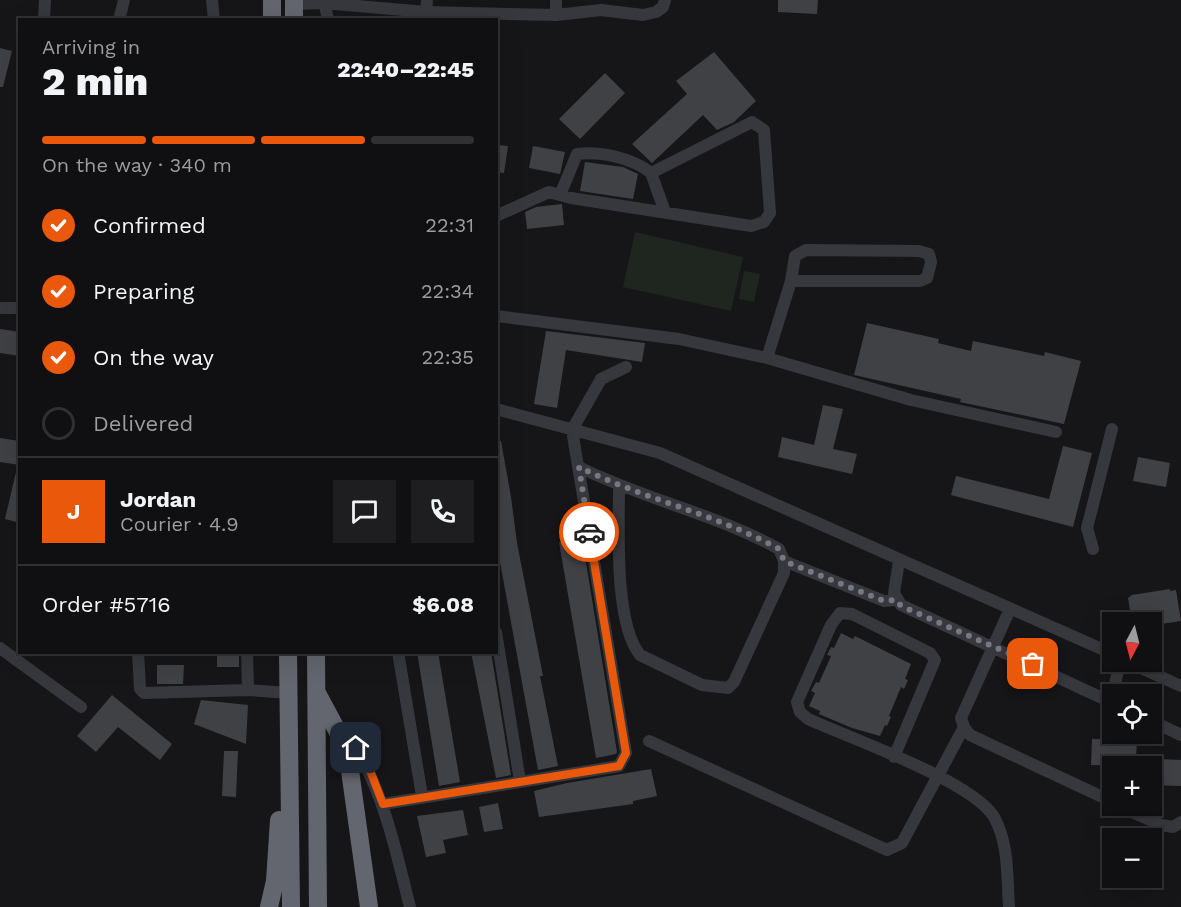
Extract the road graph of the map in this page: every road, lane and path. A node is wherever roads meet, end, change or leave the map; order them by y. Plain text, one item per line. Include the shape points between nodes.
1 (45, 0) edge
2 (124, 0) edge
3 (212, 0) edge
4 (272, 0) edge
5 (556, 0) edge
6 (665, 0) edge
7 (324, 2) edge
8 (426, 6) edge
9 (294, 8) edge
10 (556, 15) junction
11 (44, 18) edge
12 (120, 18) edge
13 (214, 18) edge
14 (272, 18) edge
15 (328, 18) edge
16 (651, 173) junction
17 (560, 195) junction
18 (665, 212) junction
19 (498, 215) edge
20 (790, 281) junction
21 (0, 308) edge
22 (18, 308) edge
23 (498, 316) edge
24 (767, 358) junction
25 (626, 368) dead end
26 (498, 410) edge
27 (1112, 429) dead end
28 (572, 430) junction
29 (1056, 432) dead end
30 (579, 467) junction
31 (619, 487) junction
32 (1093, 549) dead end
33 (784, 561) junction
34 (899, 561) junction
35 (896, 600) junction
36 (1010, 609) junction
37 (498, 644) edge
38 (993, 646) junction
39 (0, 648) edge
40 (1102, 649) edge
41 (138, 654) edge
42 (246, 654) edge
43 (288, 654) edge
44 (316, 654) edge
45 (398, 654) edge
46 (1150, 672) edge
47 (1181, 686) edge
48 (248, 690) junction
49 (316, 690) junction
50 (288, 693) junction
51 (1102, 697) edge
52 (81, 707) dead end
53 (1162, 726) edge
54 (964, 728) junction
55 (1181, 735) edge
56 (649, 741) dead end
57 (356, 748) dead end
58 (894, 758) junction
59 (938, 776) junction
60 (520, 781) junction
61 (422, 796) junction
62 (1102, 797) edge
63 (383, 804) junction
64 (1141, 816) edge
65 (1181, 822) edge
66 (269, 907) edge
67 (291, 907) edge
68 (318, 907) edge
69 (369, 907) edge
70 (410, 907) edge
71 (1009, 907) edge

1 - 11 street
2 - 12 street
3 - 13 street
4 - 14 highway
5 - 10 street
6 - 10 street via 656,12 643,15 601,10
7 - 8 street
7 - 9 street
7 - 15 street
8 - 10 street
16 - 17 street via 641,165 591,152 577,153
16 - 18 street
16 - 18 street via 752,122 764,130 770,213 764,222 751,226
17 - 18 street
17 - 19 street via 549,192
20 - 20 street via 795,256 806,250 919,251 929,254 931,262 927,278 920,281
20 - 24 street
21 - 22 street
23 - 24 street via 679,339
24 - 29 street via 911,399
25 - 28 street via 601,379
26 - 28 street
27 - 32 street via 1087,528
28 - 30 street
28 - 34 street via 660,453
30 - 31 street
30 - 60 street via 626,753 619,766
31 - 33 street via 754,535 779,549
31 - 33 street via 619,570 633,647 640,655 702,686 728,688 734,682 784,573
33 - 35 street via 884,601
34 - 35 street
34 - 36 street
35 - 38 street via 901,606
36 - 38 street
36 - 40 street
37 - 60 street
38 - 51 street
38 - 54 street via 961,718
39 - 52 street
41 - 48 street via 140,689 144,693
42 - 48 street
43 - 50 highway
44 - 49 highway
45 - 61 street
46 - 47 street
48 - 50 street
49 - 68 highway
49 - 69 highway via 347,749
50 - 66 highway via 275,881
50 - 67 highway
53 - 55 street
54 - 59 street
54 - 62 street via 970,735
56 - 59 street via 887,850 902,843
57 - 63 street
58 - 58 street via 800,712 797,702 840,613 852,614 930,653 935,660
58 - 59 street
59 - 71 street via 987,807 995,818 1004,839
60 - 61 street
61 - 63 street
63 - 70 street
64 - 65 street via 1173,827

